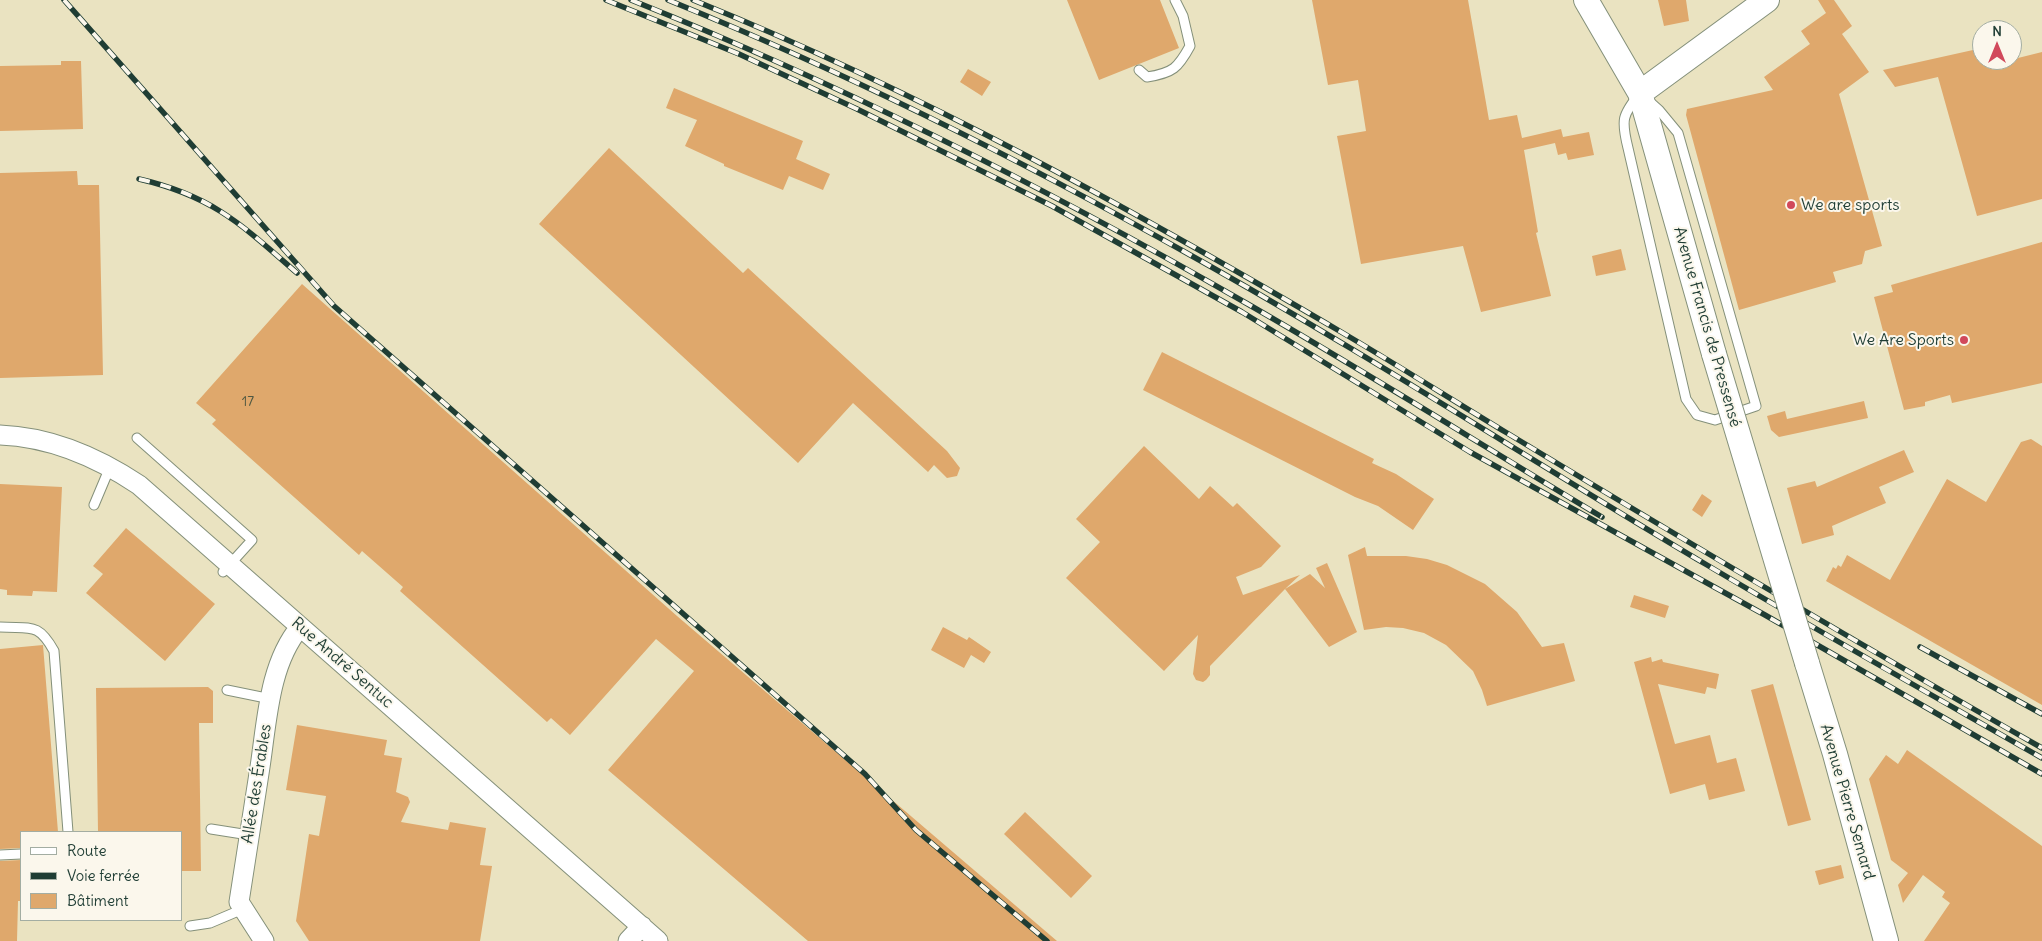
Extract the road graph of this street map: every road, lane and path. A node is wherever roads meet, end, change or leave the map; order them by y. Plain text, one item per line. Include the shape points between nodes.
1 (1175, 0) edge
2 (1586, 0) edge
3 (1767, 0) edge
4 (1140, 70) dead end
5 (1640, 93) junction
6 (0, 436) edge
7 (137, 438) dead end
8 (110, 466) junction
9 (94, 505) dead end
10 (226, 568) junction
11 (300, 626) junction
12 (0, 627) edge
13 (1807, 664) joint
14 (227, 690) dead end
15 (271, 699) junction
16 (210, 829) dead end
17 (68, 831) edge
18 (249, 834) junction
19 (20, 854) edge
20 (0, 855) edge
21 (243, 909) junction
22 (190, 926) dead end
23 (642, 926) junction
24 (264, 941) edge
25 (628, 941) edge
26 (658, 941) edge
27 (1886, 941) edge

1 - 4 lane via 1183,16 1190,46 1179,66 1165,74 1147,77
2 - 5 street, Avenue Francis de Pressensé
3 - 5 street
5 - 5 lane via 1660,110 1678,133 1756,406 1715,420 1697,415 1686,399 1623,127 1627,109
5 - 13 street, Avenue Francis de Pressensé, bridge
6 - 8 street, Rue André Sentuc via 64,446
7 - 10 lane via 252,540
8 - 9 lane
8 - 10 street, Rue André Sentuc via 139,485
10 - 11 street, Rue André Sentuc
11 - 15 street, Allée des Érables via 285,649
11 - 23 street, Rue André Sentuc
12 - 17 lane via 40,631 54,651
13 - 27 street, Avenue Pierre Semard
14 - 15 lane
15 - 18 street, Allée des Érables
16 - 18 lane
18 - 21 street, Allée des Érables via 239,902
19 - 20 lane
21 - 22 lane via 210,923
21 - 24 street, Allée des Érables
23 - 25 street
23 - 26 street, Rue André Sentuc

